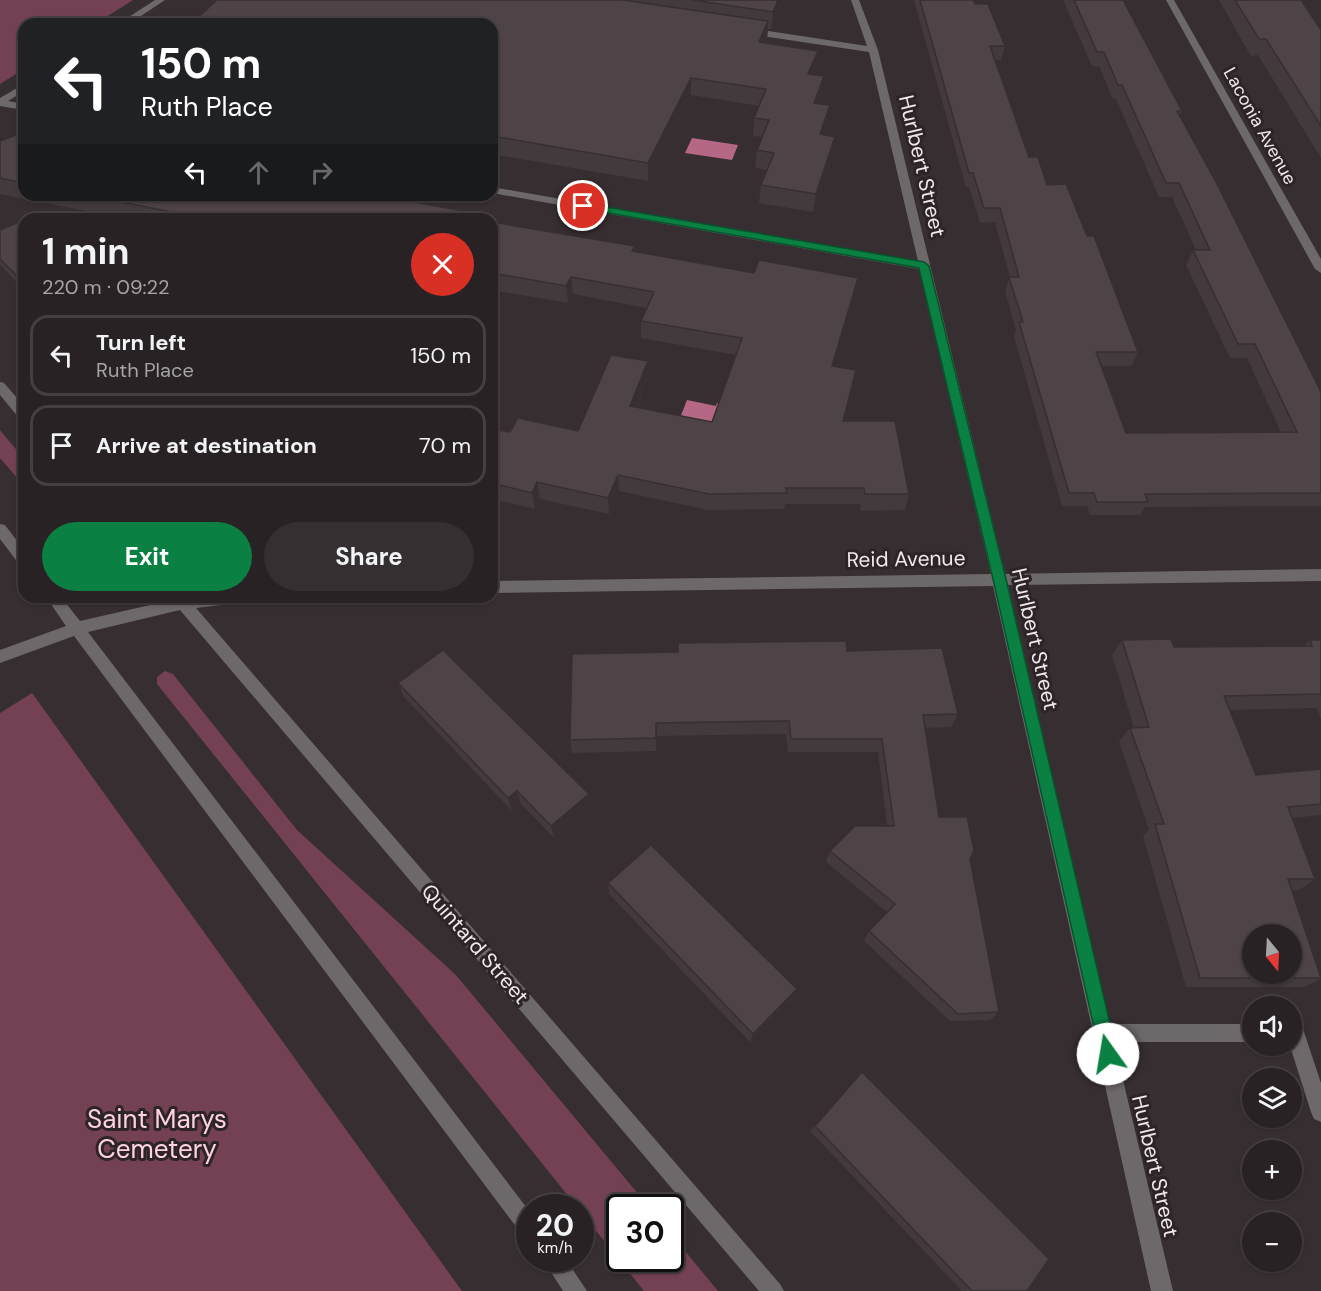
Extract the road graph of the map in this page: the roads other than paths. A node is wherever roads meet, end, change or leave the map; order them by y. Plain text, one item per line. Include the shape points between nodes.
1 (161, 0) edge
2 (855, 0) edge
3 (1170, 0) edge
4 (132, 18) edge
5 (737, 29) edge
6 (873, 50) junction
7 (18, 91) edge
8 (0, 103) edge
9 (18, 106) edge
10 (498, 191) edge
11 (924, 266) junction
12 (1321, 269) edge
13 (0, 386) edge
14 (18, 408) edge
15 (0, 529) edge
16 (18, 552) edge
17 (1321, 575) edge
18 (999, 579) junction
19 (498, 587) edge
20 (58, 603) edge
21 (169, 603) edge
22 (183, 603) edge
23 (77, 628) junction
24 (0, 657) edge
25 (1103, 1033) junction
26 (1242, 1033) edge
27 (1302, 1055) edge
28 (1321, 1113) edge
29 (516, 1210) edge
30 (562, 1272) edge
31 (576, 1291) edge
32 (773, 1291) edge
33 (1162, 1291) edge

1 - 4 street
2 - 6 street, Hurlbert Street
3 - 12 street, Laconia Avenue
5 - 6 street
6 - 11 street, Hurlbert Street
7 - 8 street
8 - 9 street
10 - 11 street
11 - 18 street, Hurlbert Street
13 - 14 street
15 - 16 street
17 - 18 street, Reid Avenue
18 - 19 street, Reid Avenue
18 - 25 street, Hurlbert Street
20 - 23 street
21 - 23 street
22 - 32 street, Quintard Street
23 - 24 street
23 - 29 street
25 - 26 street
25 - 33 street, Hurlbert Street
27 - 28 street
30 - 31 street

